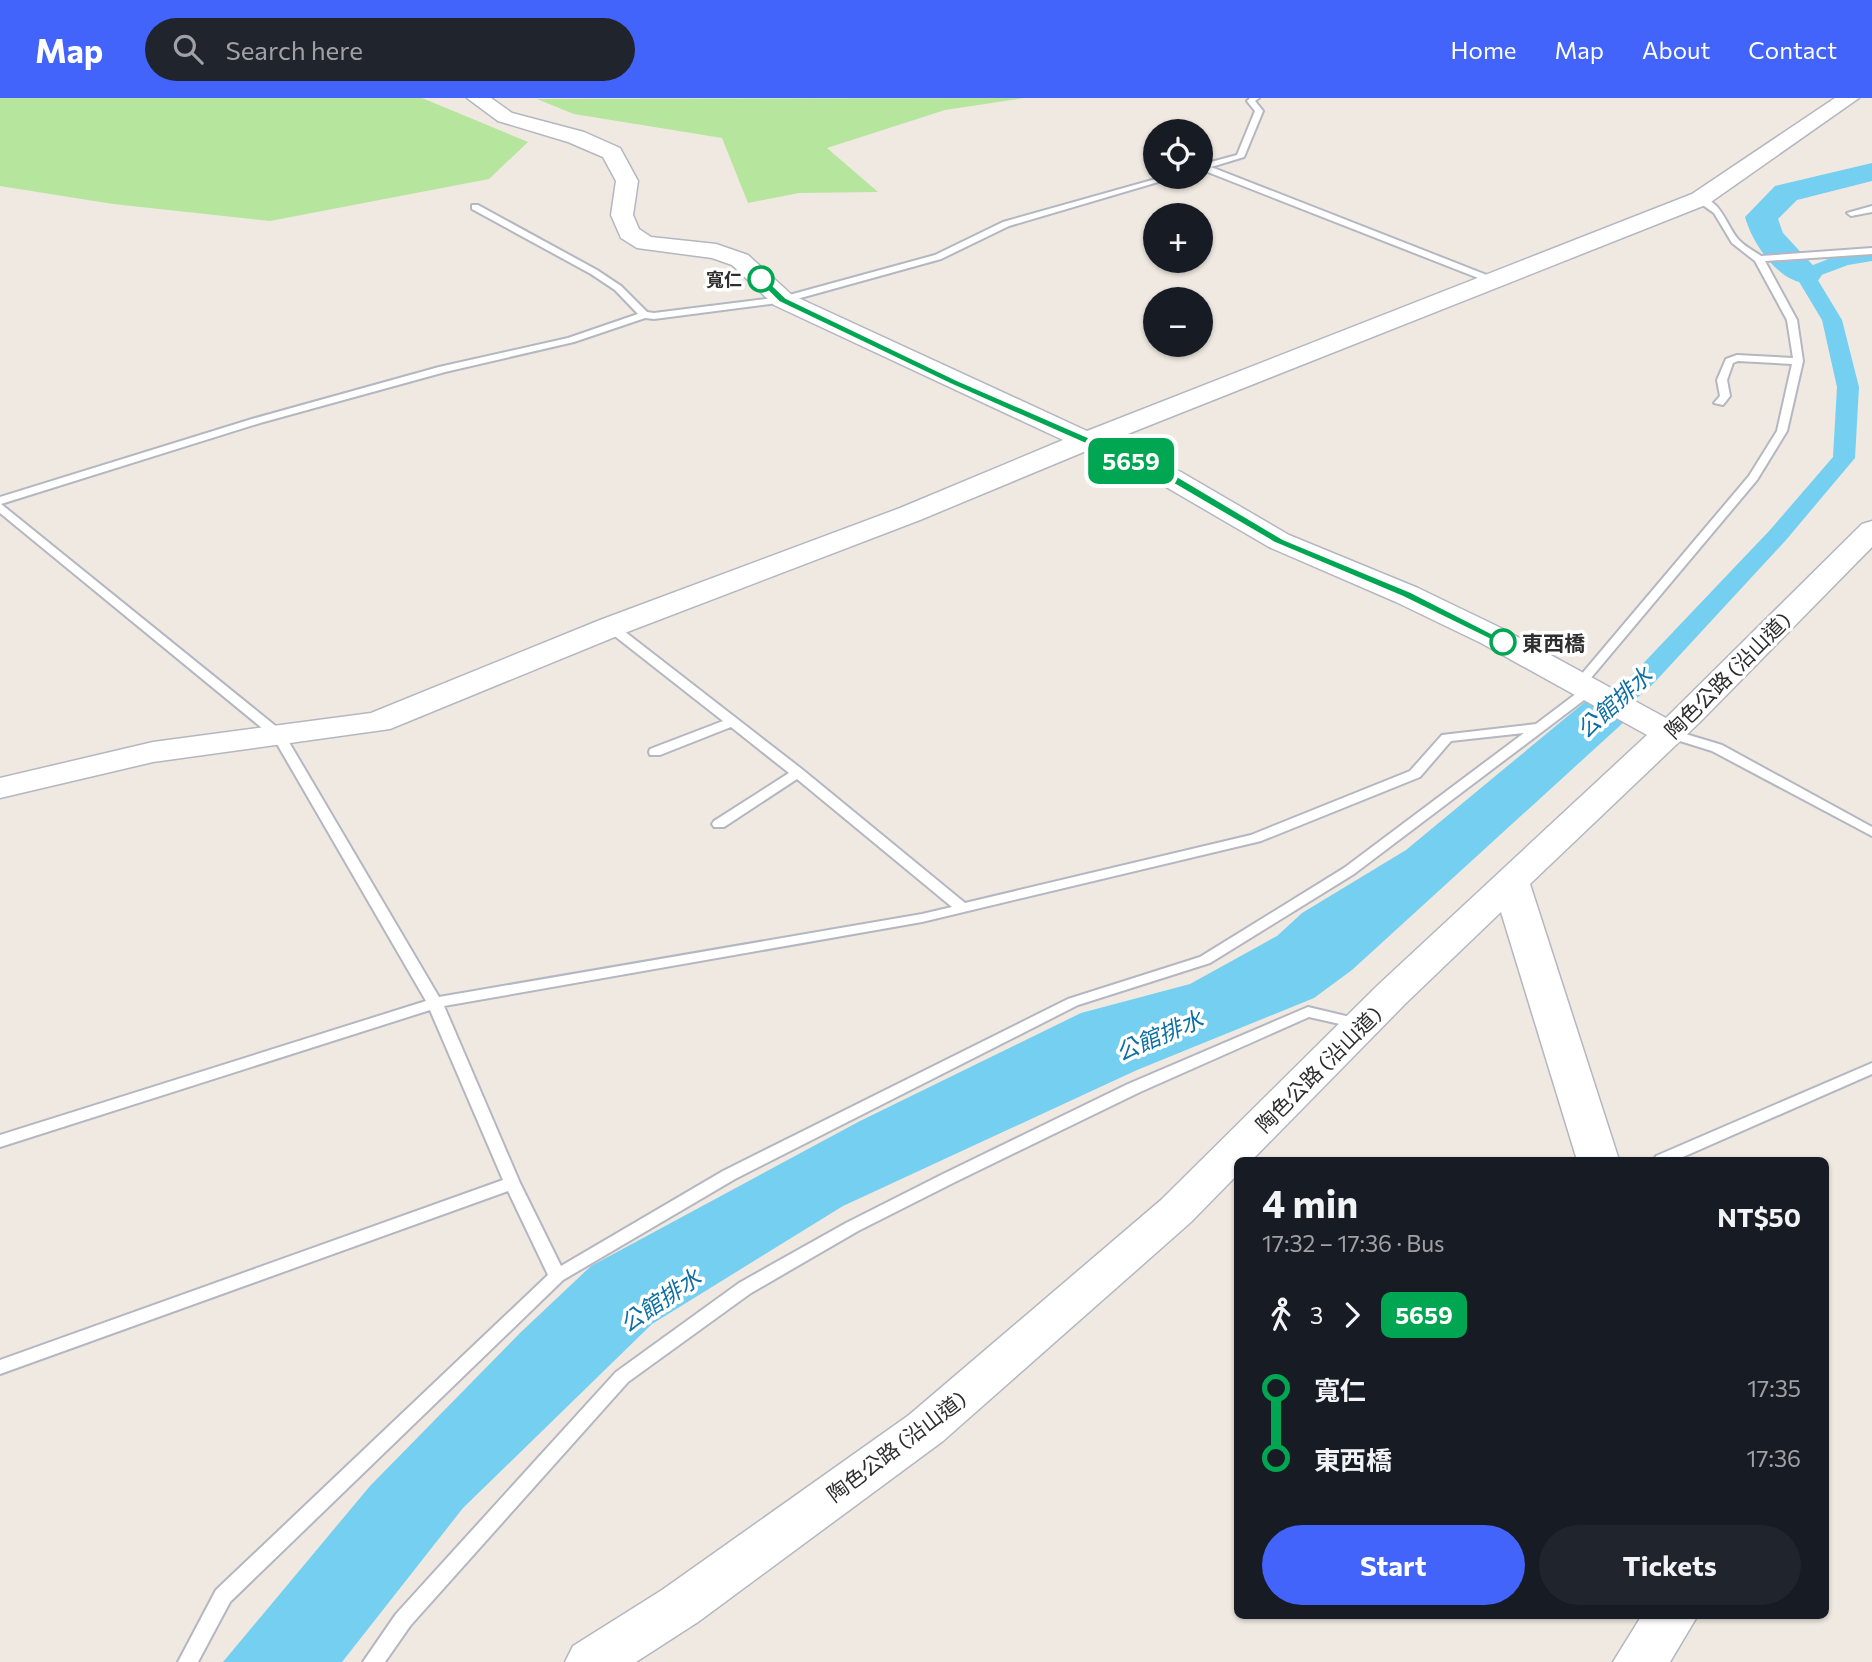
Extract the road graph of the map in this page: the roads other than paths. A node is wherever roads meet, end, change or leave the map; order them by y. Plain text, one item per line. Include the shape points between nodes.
1 (477, 98) edge
2 (1255, 98) edge
3 (1849, 98) edge
4 (1213, 164) edge
5 (1213, 171) edge
6 (1143, 185) edge
7 (1700, 199) junction
8 (475, 207) dead end
9 (1872, 209) edge
10 (1851, 214) dead end
11 (1872, 251) edge
12 (1759, 259) junction
13 (1494, 281) junction
14 (783, 300) junction
15 (644, 314) junction
16 (1798, 361) junction
17 (1719, 403) dead end
18 (1086, 441) junction
19 (0, 501) edge
20 (0, 507) edge
21 (1872, 530) edge
22 (611, 627) junction
23 (1580, 685) junction
24 (732, 723) junction
25 (1540, 727) junction
26 (1669, 733) junction
27 (278, 735) junction
28 (655, 752) dead end
29 (798, 774) junction
30 (0, 788) edge
31 (719, 824) dead end
32 (1872, 832) edge
33 (1511, 883) junction
34 (962, 908) junction
35 (435, 1003) junction
36 (1363, 1024) junction
37 (1872, 1068) edge
38 (0, 1141) edge
39 (1597, 1157) edge
40 (1669, 1157) edge
41 (512, 1183) junction
42 (557, 1276) junction
43 (0, 1367) edge
44 (1669, 1619) edge
45 (188, 1662) edge
46 (373, 1662) edge
47 (592, 1662) edge
48 (1640, 1662) edge

1 - 14 street via 505,117 604,147 627,181 622,215 629,233 645,243 716,251 740,260
2 - 4 lane via 1251,101 1259,111 1240,156
3 - 7 street
5 - 13 lane
6 - 14 lane via 1006,225 938,257
7 - 12 lane via 1717,211 1735,241
7 - 13 street
8 - 15 lane via 594,272
9 - 10 lane
11 - 12 lane
12 - 16 lane via 1792,320
13 - 18 street
14 - 15 lane
14 - 18 street
15 - 19 lane via 571,340 443,369 256,421
16 - 17 lane via 1729,361 1722,380 1725,396
16 - 23 lane via 1782,431 1753,478
18 - 22 street via 910,514
18 - 23 street via 1171,478 1279,541 1492,636
20 - 27 lane
21 - 26 street, 陶色公路 (沿山道)
22 - 24 lane
22 - 27 street via 378,722
23 - 25 lane via 1584,694
23 - 26 street
24 - 28 lane
24 - 29 lane
25 - 34 lane via 1447,738 1415,774 1256,838
25 - 42 lane via 1349,871 1205,960 1048,1014 729,1175
26 - 32 lane via 1717,748
26 - 33 street, 陶色公路 (沿山道)
27 - 30 street via 153,752
27 - 35 lane
29 - 31 lane
29 - 34 lane
33 - 36 street, 陶色公路 (沿山道)
33 - 39 street
34 - 35 lane
35 - 38 lane
35 - 41 lane
36 - 46 lane via 1308,1012 1134,1088 961,1172 745,1288 622,1377 403,1620
36 - 47 street, 陶色公路 (沿山道) via 1176,1211 926,1428 680,1606
37 - 40 lane
41 - 42 lane
41 - 43 lane
42 - 45 lane via 223,1597
44 - 48 street

